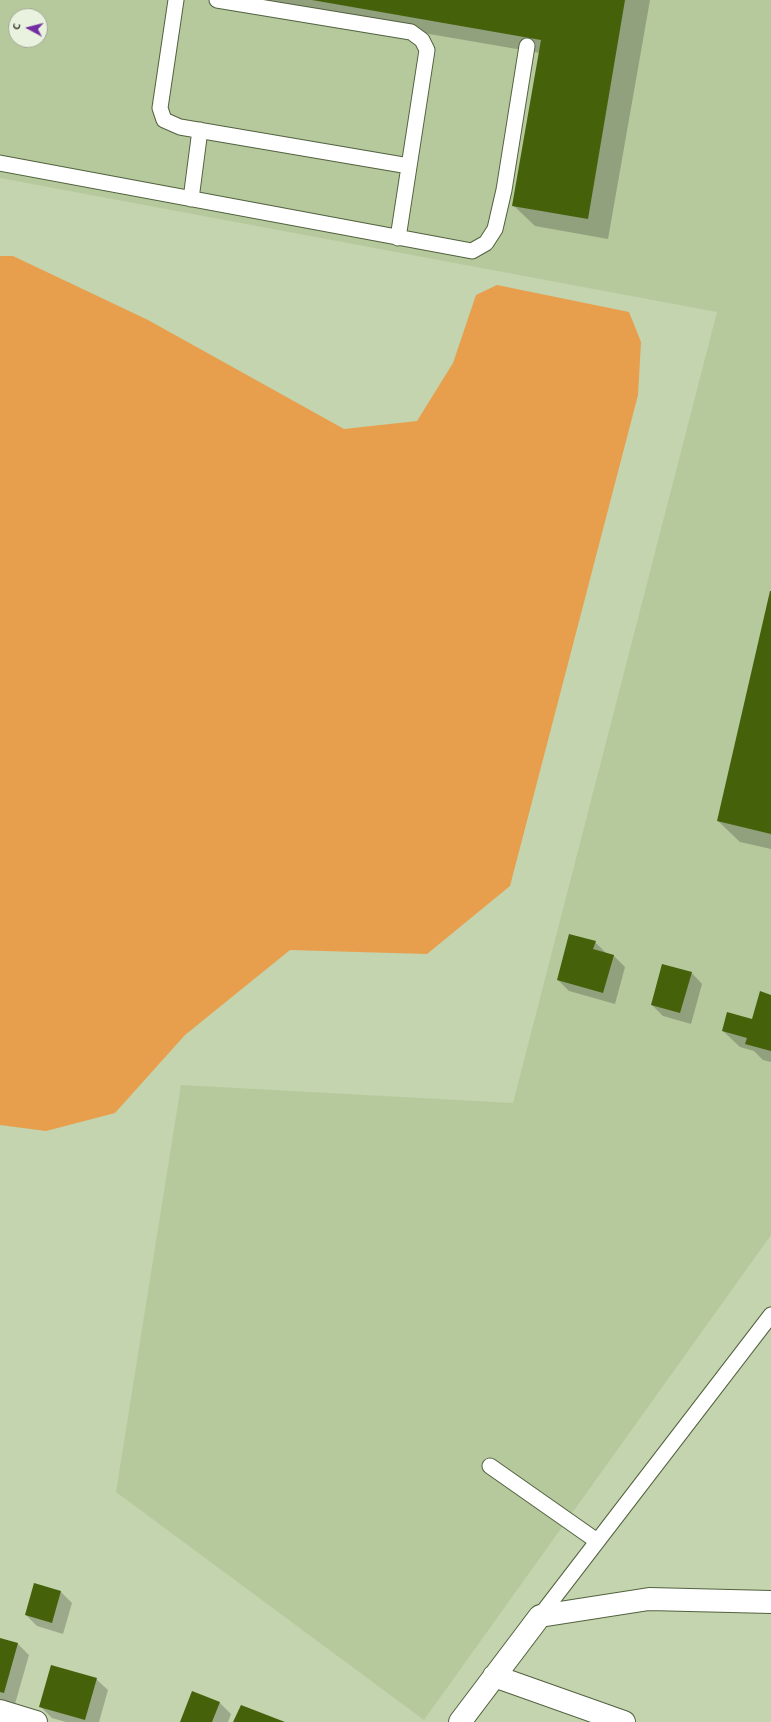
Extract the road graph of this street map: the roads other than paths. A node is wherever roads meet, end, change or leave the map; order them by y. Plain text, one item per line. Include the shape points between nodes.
1 (176, 0) edge
2 (217, 0) edge
3 (527, 46) dead end
4 (200, 130) junction
5 (0, 163) edge
6 (409, 166) junction
7 (191, 199) junction
8 (398, 238) junction
9 (771, 1315) edge
10 (490, 1466) dead end
11 (597, 1541) junction
12 (771, 1602) edge
13 (540, 1616) junction
14 (494, 1676) junction
15 (0, 1711) edge
16 (36, 1722) edge
17 (460, 1722) edge
18 (624, 1722) edge

1 - 4 lane via 160,108 164,120 180,127
2 - 6 lane via 411,32 422,40 427,50
3 - 8 lane via 504,190 495,229 486,244 472,251
4 - 6 lane
4 - 7 lane
5 - 7 lane
6 - 8 lane
7 - 8 lane
9 - 11 lane
10 - 11 lane
11 - 13 lane
12 - 13 street via 649,1599
13 - 14 street
14 - 17 street
14 - 18 street
15 - 16 street

